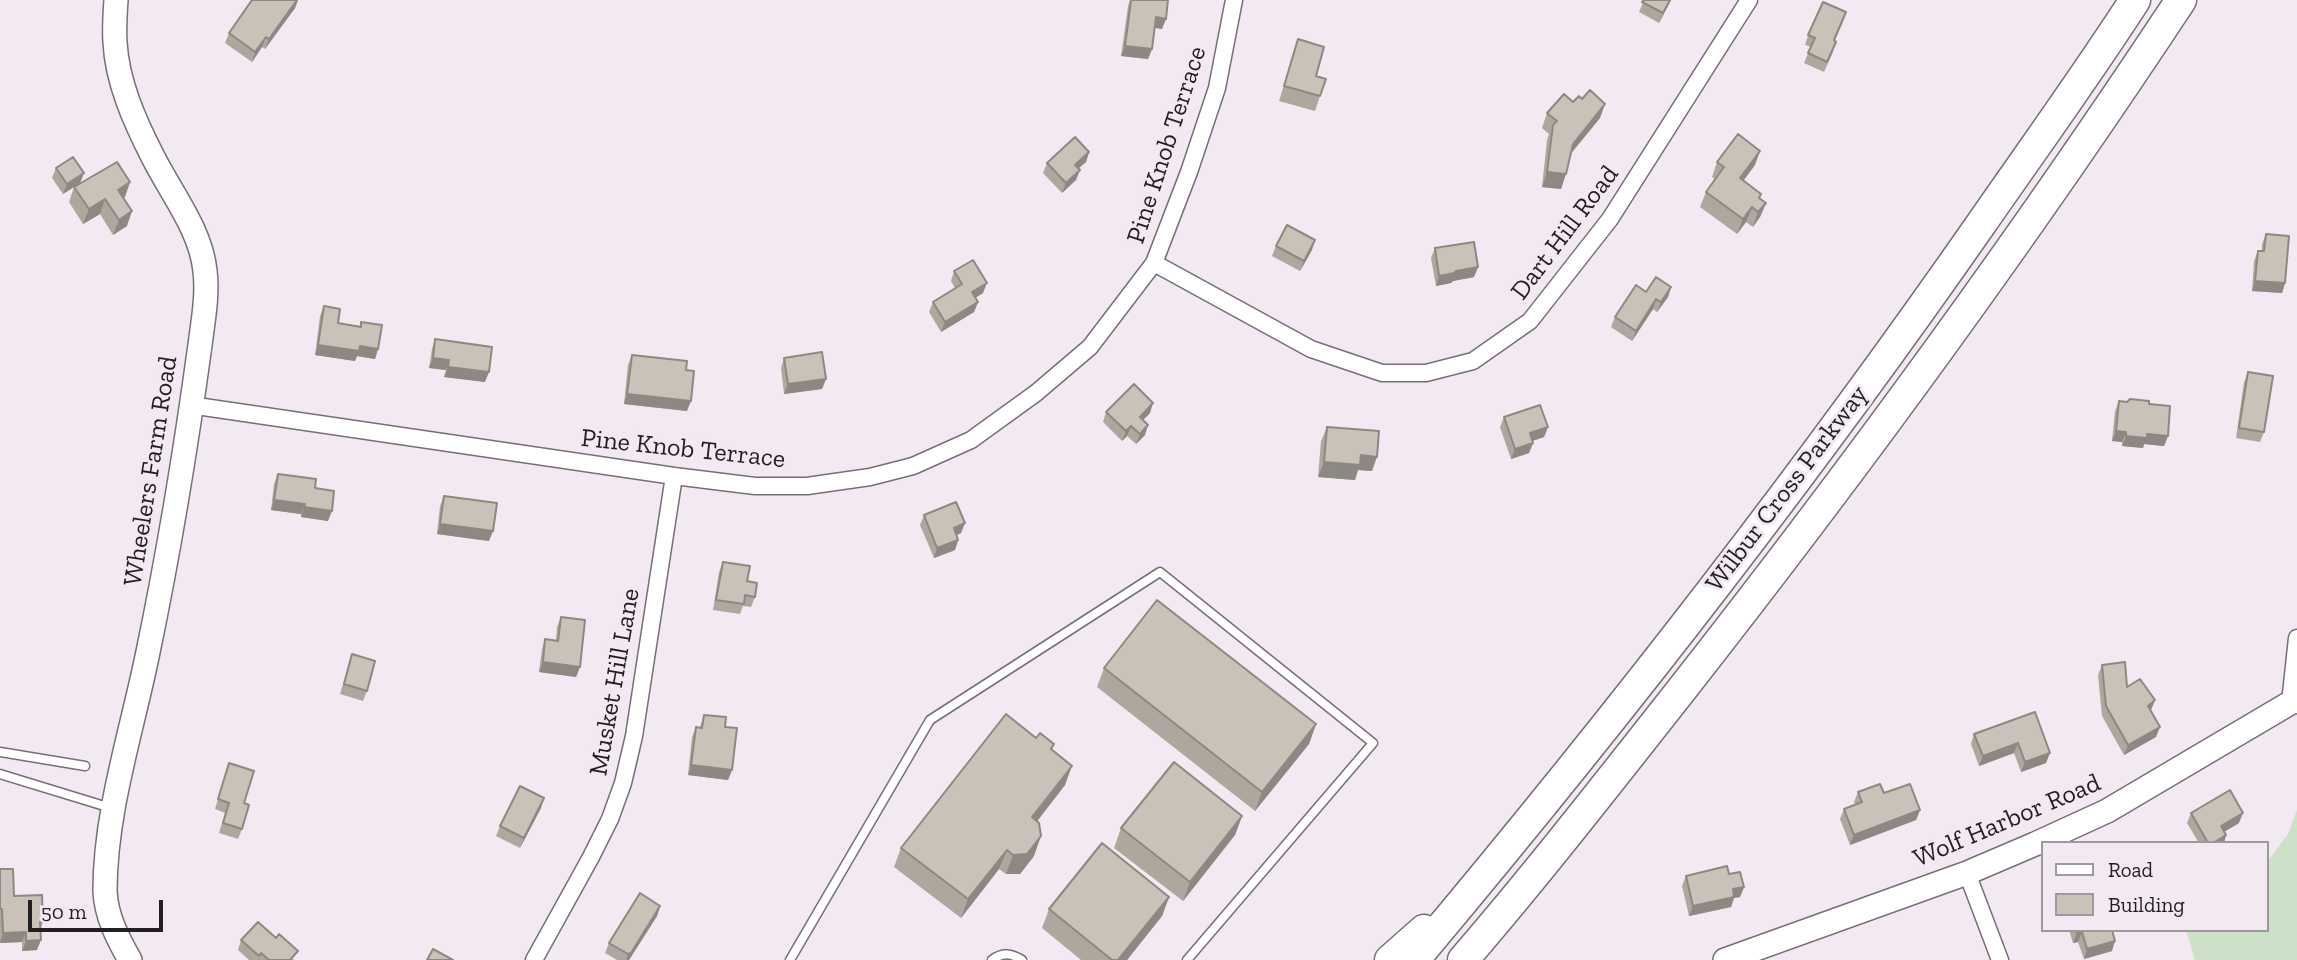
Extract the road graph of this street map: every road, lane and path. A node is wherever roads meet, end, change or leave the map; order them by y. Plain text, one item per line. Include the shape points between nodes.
1 (116, 0) edge
2 (1234, 0) edge
3 (1749, 0) edge
4 (2135, 0) edge
5 (2181, 0) edge
6 (1154, 263) junction
7 (190, 405) junction
8 (674, 476) junction
9 (2297, 638) edge
10 (2294, 702) edge
11 (0, 752) edge
12 (85, 766) dead end
13 (0, 774) edge
14 (114, 808) junction
15 (1489, 871) junction
16 (1967, 873) junction
17 (130, 960) edge
18 (534, 960) edge
19 (790, 960) edge
20 (992, 960) edge
21 (1022, 960) edge
22 (1188, 960) edge
23 (1390, 960) edge
24 (1414, 960) edge
25 (1463, 960) edge
26 (1725, 960) edge
27 (2000, 960) edge

1 - 7 main road, Wheelers Farm Road via 115,44 126,97 197,237 205,271 205,303
2 - 6 street, Pine Knob Terrace via 1217,88
3 - 6 street, Dart Hill Road via 1610,219 1530,321 1473,361 1426,373 1382,373 1311,349
4 - 15 highway, Wilbur Cross Parkway via 1773,512
5 - 25 highway, Wilbur Cross Parkway via 1982,290 1786,556
6 - 8 street, Pine Knob Terrace via 1090,347 1036,394 971,440 913,466 807,486 755,486
7 - 8 street, Pine Knob Terrace
7 - 14 main road, Wheelers Farm Road via 173,522
8 - 18 street, Musket Hill Lane via 623,783 591,857
9 - 10 street
10 - 16 main road, Wolf Harbor Road via 2107,811
11 - 12 lane
13 - 14 lane
14 - 17 main road, Wheelers Farm Road via 105,894 114,932
15 - 23 highway
15 - 24 highway, Wilbur Cross Parkway
16 - 26 main road, Wolf Harbor Road
16 - 27 street
19 - 22 lane via 930,720 1160,572 1373,743
20 - 21 lane via 1001,954

